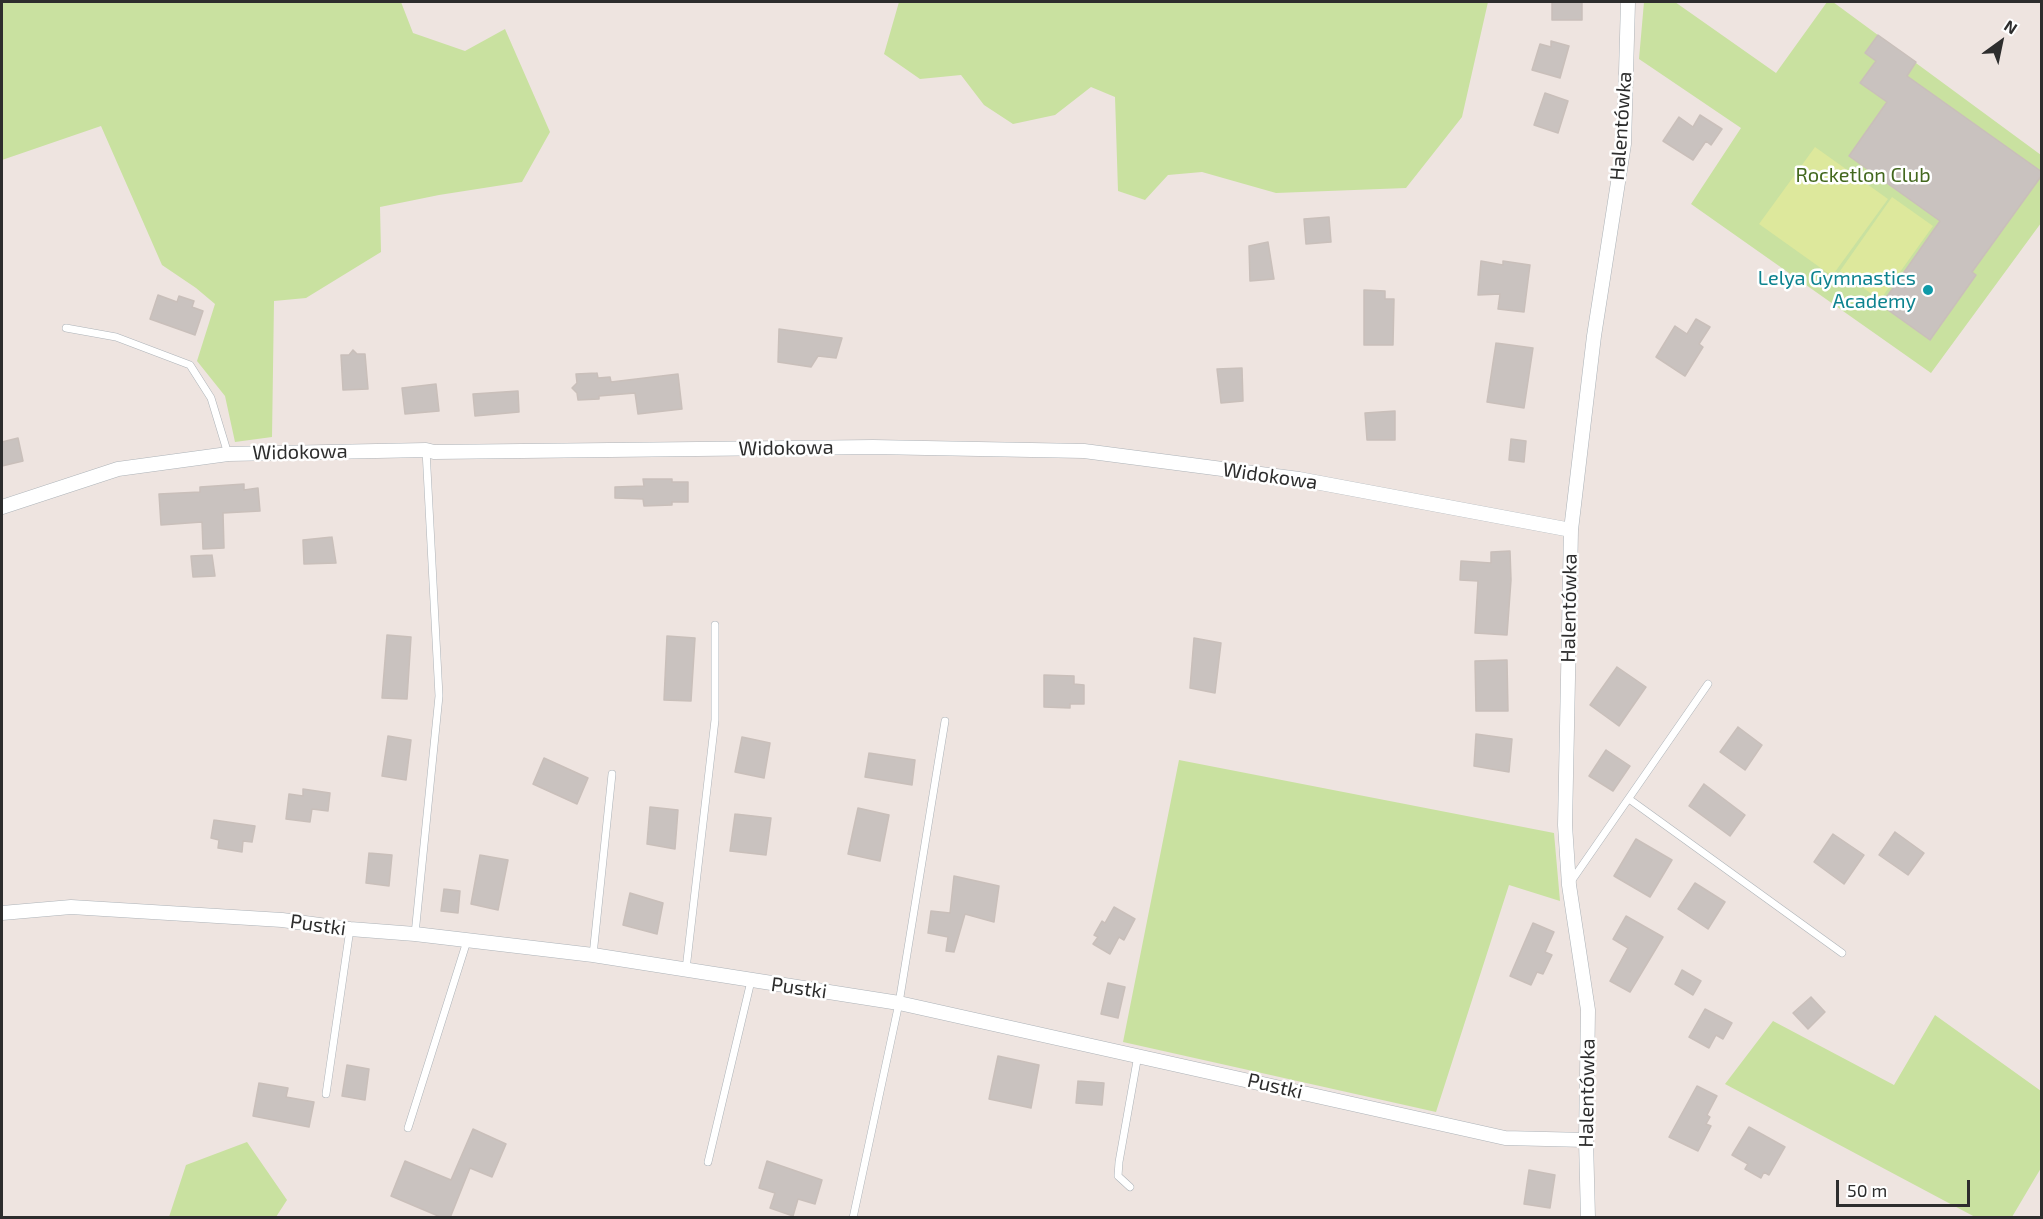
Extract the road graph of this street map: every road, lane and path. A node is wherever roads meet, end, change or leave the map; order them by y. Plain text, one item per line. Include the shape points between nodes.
1 (1628, 2) edge
2 (66, 328) dead end
3 (426, 450) junction
4 (228, 454) junction
5 (2, 507) edge
6 (1571, 530) junction
7 (715, 625) dead end
8 (1708, 684) dead end
9 (945, 721) dead end
10 (612, 774) dead end
11 (1629, 799) junction
12 (1569, 885) junction
13 (2, 913) edge
14 (350, 929) junction
15 (415, 934) junction
16 (466, 941) junction
17 (1842, 953) dead end
18 (593, 955) junction
19 (686, 969) junction
20 (751, 981) junction
21 (900, 1003) junction
22 (1138, 1055) junction
23 (326, 1094) dead end
24 (408, 1128) dead end
25 (1586, 1140) junction
26 (708, 1162) dead end
27 (1130, 1188) dead end
28 (854, 1218) edge
29 (1588, 1218) edge

1 - 6 street, Halentówka via 1624,144 1594,336
2 - 4 lane via 116,337 190,365 211,398
3 - 4 street, Widokowa
3 - 6 street, Widokowa via 873,447 1084,451 1299,479
3 - 15 lane via 439,696
4 - 5 street, Widokowa via 118,469
6 - 12 street, Halentówka via 1565,825
7 - 19 lane via 714,720
8 - 11 lane
9 - 21 lane
10 - 18 lane
11 - 12 lane
11 - 17 lane
12 - 25 street, Halentówka via 1588,1010
13 - 14 street, Pustki via 71,907 282,920
14 - 15 street, Pustki
14 - 23 lane
15 - 16 street, Pustki
16 - 18 street, Pustki
16 - 24 lane
18 - 19 street, Pustki
19 - 20 street, Pustki
20 - 21 street, Pustki
20 - 26 lane
21 - 22 street, Pustki
21 - 28 lane
22 - 25 street, Pustki via 1505,1138
22 - 27 lane via 1118,1176
25 - 29 street, Halentówka

